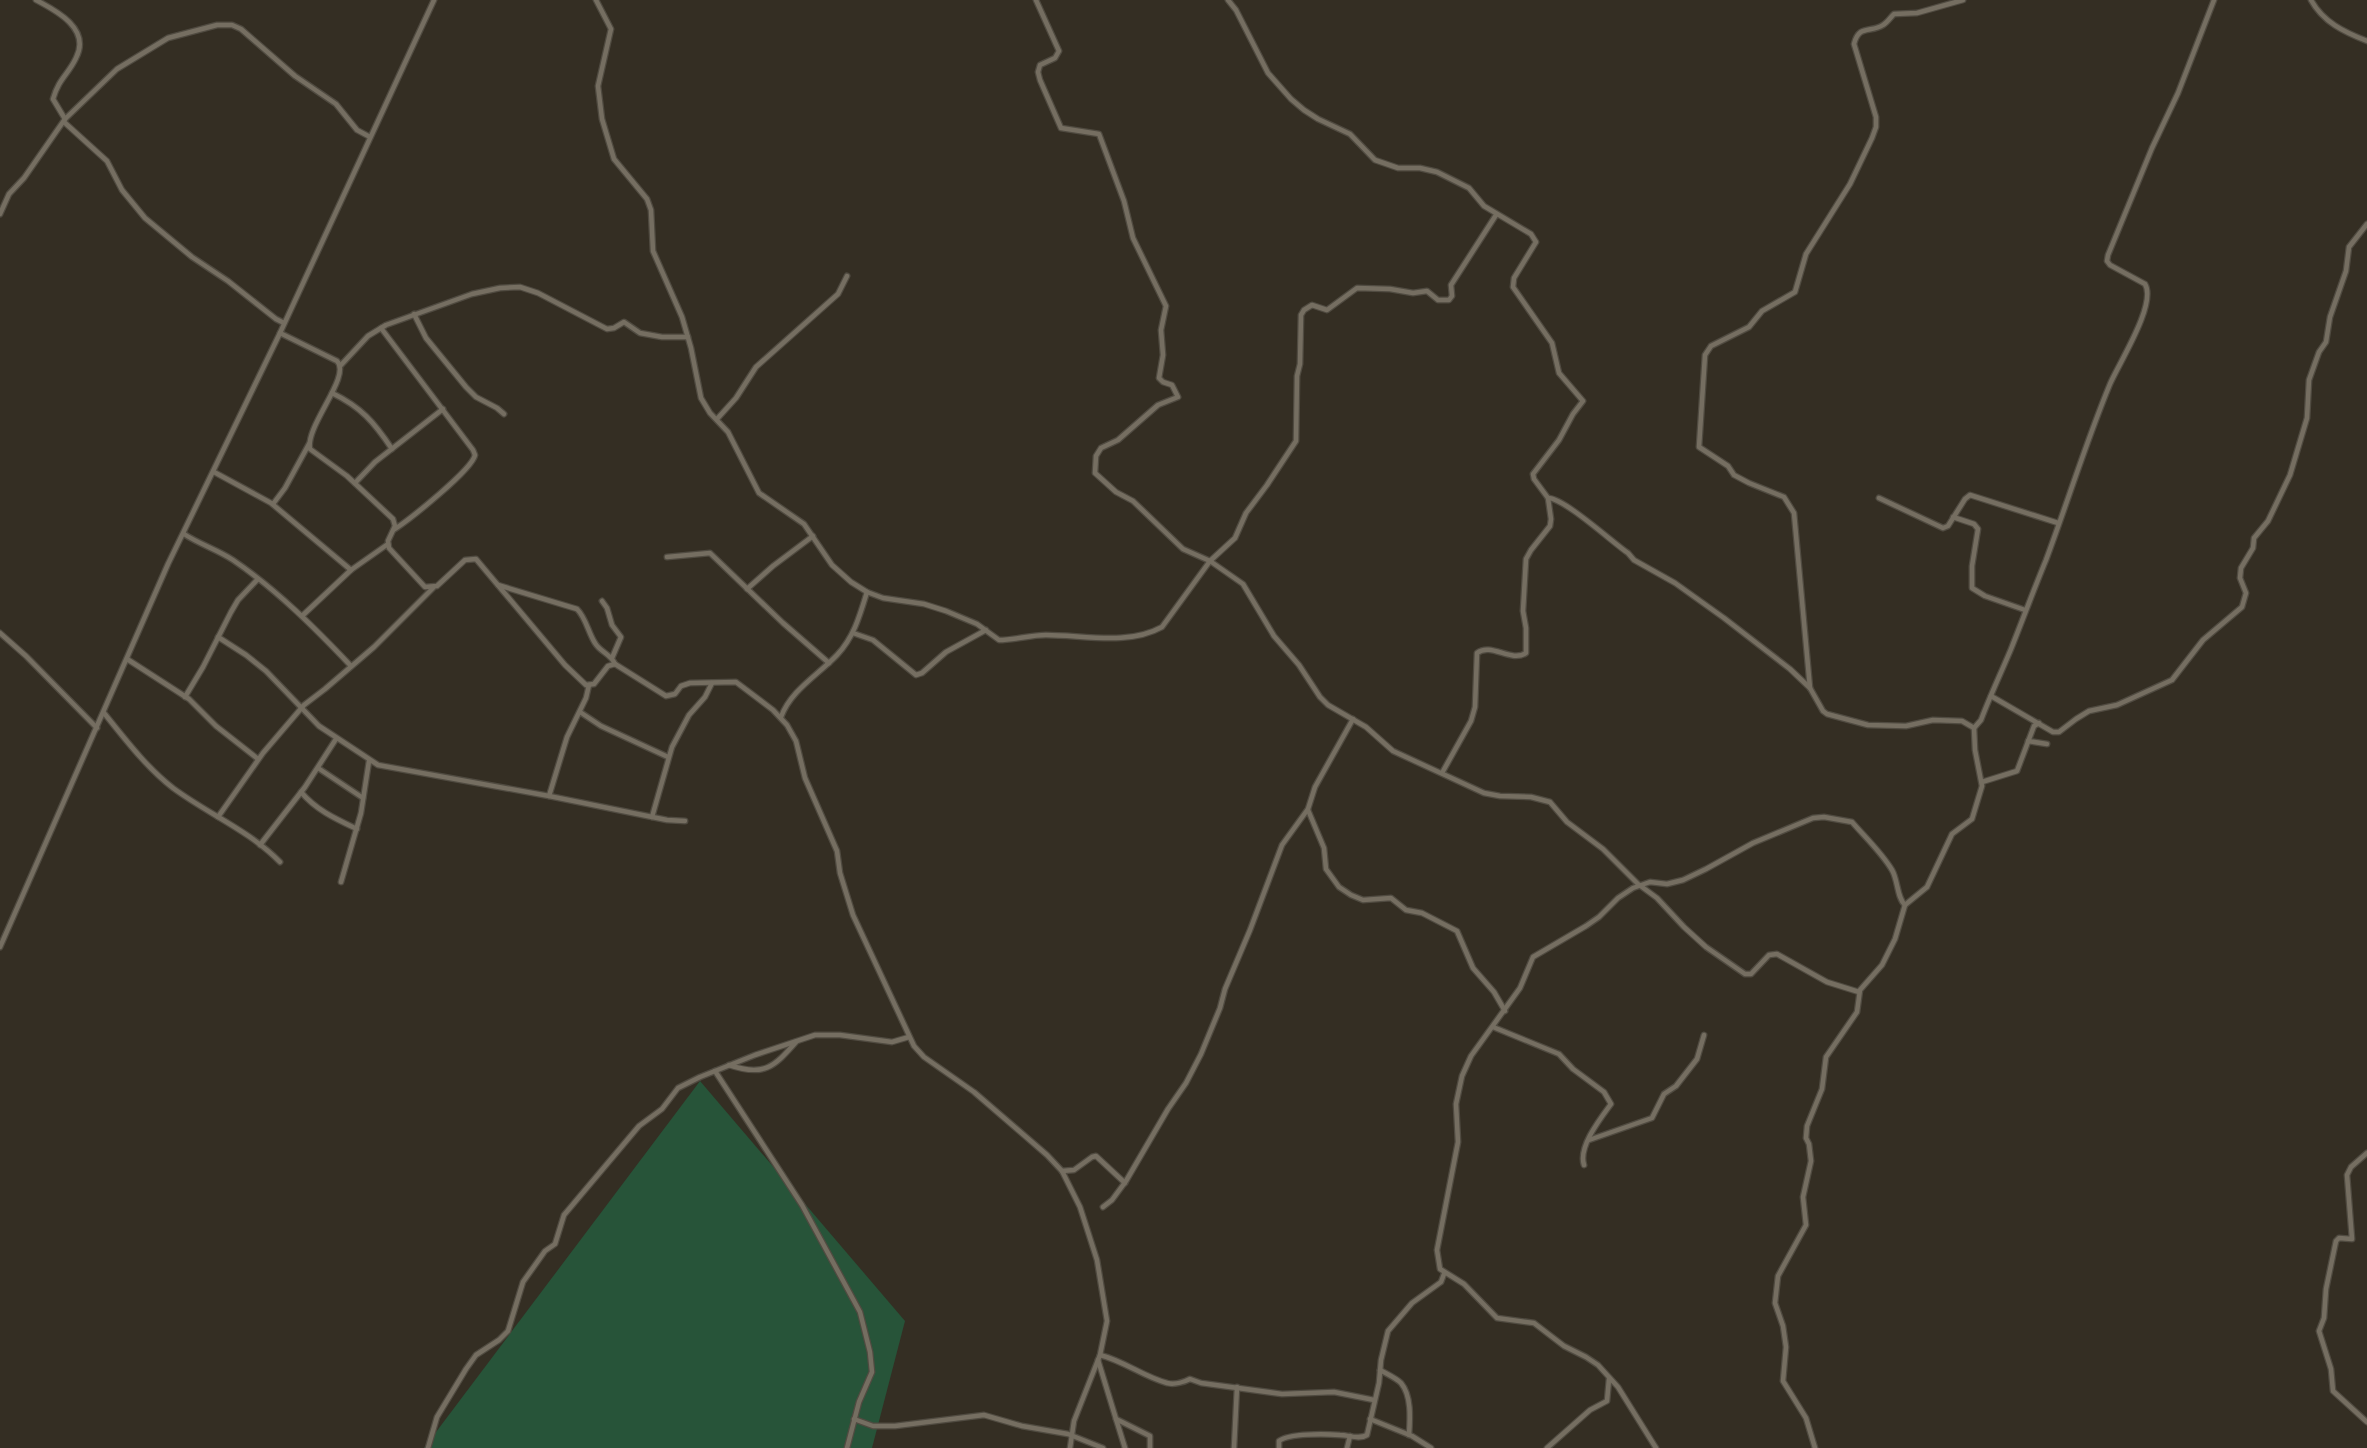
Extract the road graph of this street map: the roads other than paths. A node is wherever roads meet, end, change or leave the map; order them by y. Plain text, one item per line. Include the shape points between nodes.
1 (36, 0) edge
2 (434, 0) edge
3 (596, 0) edge
4 (1036, 0) edge
5 (1228, 0) edge
6 (1963, 0) edge
7 (2214, 0) edge
8 (2311, 0) edge
9 (2367, 41) edge
10 (65, 120) junction
11 (370, 137) junction
12 (0, 214) edge
13 (1496, 216) junction
14 (2367, 224) edge
15 (847, 276) dead end
16 (414, 314) junction
17 (284, 323) junction
18 (381, 328) junction
19 (280, 333) junction
20 (688, 336) junction
21 (341, 365) junction
22 (332, 393) junction
23 (443, 409) junction
24 (504, 414) dead end
25 (717, 419) junction
26 (309, 444) junction
27 (392, 449) junction
28 (214, 472) junction
29 (355, 483) junction
30 (1548, 498) junction
31 (1879, 498) dead end
32 (273, 504) junction
33 (1953, 517) junction
34 (2058, 522) junction
35 (395, 529) junction
36 (184, 534) junction
37 (813, 536) junction
38 (388, 544) junction
39 (667, 557) dead end
40 (1209, 561) junction
41 (351, 570) junction
42 (258, 579) junction
43 (498, 585) junction
44 (433, 588) junction
45 (747, 590) junction
46 (867, 592) junction
47 (602, 601) dead end
48 (2025, 610) junction
49 (302, 616) junction
50 (986, 630) junction
51 (0, 633) edge
52 (853, 633) junction
53 (218, 638) junction
54 (612, 658) junction
55 (127, 659) junction
56 (829, 663) junction
57 (615, 664) junction
58 (351, 666) junction
59 (712, 683) junction
60 (589, 685) junction
61 (1810, 688) junction
62 (1991, 696) junction
63 (186, 697) junction
64 (301, 708) junction
65 (580, 712) junction
66 (104, 713) junction
67 (781, 717) junction
68 (1353, 719) junction
69 (2039, 723) junction
70 (97, 728) junction
71 (1974, 728) junction
72 (336, 739) junction
73 (2028, 741) junction
74 (2047, 744) dead end
75 (668, 758) junction
76 (258, 759) junction
77 (369, 761) junction
78 (318, 768) junction
79 (1442, 773) junction
80 (1982, 782) junction
81 (301, 792) junction
82 (549, 796) junction
83 (363, 798) junction
84 (1308, 810) junction
85 (218, 817) junction
86 (652, 817) junction
87 (685, 821) dead end
88 (357, 829) junction
89 (260, 845) junction
90 (280, 862) dead end
91 (341, 882) dead end
92 (1640, 886) junction
93 (1905, 905) junction
94 (0, 947) edge
95 (1859, 992) junction
96 (1505, 1011) junction
97 (1493, 1027) junction
98 (1704, 1035) dead end
99 (909, 1037) junction
100 (797, 1041) junction
101 (729, 1065) junction
102 (715, 1071) junction
103 (1589, 1140) junction
104 (2367, 1153) edge
105 (1584, 1165) dead end
106 (1062, 1171) junction
107 (1125, 1183) junction
108 (1103, 1207) dead end
109 (1444, 1274) junction
110 (1099, 1358) junction
111 (1380, 1370) junction
112 (1609, 1379) junction
113 (1237, 1387) junction
114 (1374, 1400) junction
115 (854, 1419) junction
116 (1116, 1419) junction
117 (1370, 1419) junction
118 (2367, 1422) edge
119 (1072, 1435) junction
120 (1409, 1435) junction
121 (1350, 1436) junction
122 (428, 1448) edge
123 (846, 1448) edge
124 (1070, 1448) edge
125 (1103, 1448) edge
126 (1125, 1448) edge
127 (1150, 1448) edge
128 (1234, 1448) edge
129 (1279, 1448) edge
130 (1347, 1448) edge
131 (1431, 1448) edge
132 (1547, 1448) edge
133 (1656, 1448) edge
134 (1815, 1448) edge

1 - 10 street via 58,11 79,33 81,44 76,59 60,80 53,99
2 - 11 street
3 - 20 street via 611,29 597,93 606,134 614,159 648,202 653,251
4 - 40 street via 1059,51 1055,58 1040,65 1040,80 1061,128 1099,134 1133,238 1166,306 1159,378 1172,385 1178,396 1158,405 1118,440 1101,448 1095,472 1182,549
5 - 13 street via 1268,73 1298,104 1350,134 1375,160 1398,168 1443,174 1472,191
6 - 61 street via 1917,13 1894,14 1884,24 1864,29 1855,39 1876,117 1872,138 1850,184 1806,254 1795,292 1762,311 1749,327 1711,346 1705,355 1699,447 1728,466 1734,475 1784,497 1794,513
7 - 34 street via 2108,255 2108,264 2144,283 2148,296 2136,335 2116,372
8 - 9 street via 2332,26
10 - 11 street via 117,69 150,47 168,38 225,24 244,31 336,105 357,130
10 - 12 street via 9,194
10 - 17 street via 106,161 122,190 145,218
11 - 17 street
13 - 30 street via 1531,234 1536,242 1514,278 1513,287 1552,343 1559,373 1583,402 1533,474
13 - 40 street via 1451,285 1449,300 1438,300 1427,291 1359,288 1327,310 1312,305 1304,310 1296,441 1246,513 1235,538
14 - 69 street via 2349,247 2326,342 2309,380 2307,418 2290,475 2241,568 2240,579 2246,593 2242,607 2202,641 2172,680 2117,705 2089,711 2059,732
15 - 25 street via 824,309 756,367
16 - 18 street
16 - 20 street via 482,291 520,287 550,298 607,329 624,322 649,335
16 - 24 street via 426,338 466,387
17 - 19 street
18 - 21 street
18 - 23 street
19 - 21 street
19 - 28 street
20 - 25 street via 701,398
21 - 22 street
22 - 26 street
22 - 27 street via 366,414
23 - 27 street
23 - 35 street via 475,458
25 - 37 street via 734,442 759,493 804,524
26 - 29 street via 312,451
26 - 32 street
27 - 29 street
28 - 32 street
28 - 36 street
29 - 35 street via 393,519
30 - 61 street via 1567,506 1634,560 1675,583 1746,633
30 - 79 street via 1551,523 1531,550 1526,564 1526,653 1518,656 1484,649 1477,653 1471,721
31 - 33 street via 1943,528
32 - 41 street
33 - 34 street via 1970,495
33 - 48 street via 1978,529 1973,590
34 - 48 street
35 - 38 street
36 - 42 street via 231,559
36 - 55 street
37 - 45 street
37 - 46 street via 832,565
38 - 41 street
38 - 44 street via 421,583
39 - 45 street via 709,552
40 - 50 street via 1166,624 1153,632 1122,637 1047,635 1000,640
40 - 68 street via 1244,584 1274,636 1320,697
41 - 49 street
42 - 49 street
42 - 53 street via 238,600
43 - 44 street via 483,564 473,558 465,560
43 - 54 street via 577,609 597,646
43 - 60 street via 565,664
44 - 58 street
45 - 56 street
46 - 50 street via 946,611
46 - 52 street
47 - 54 street via 621,637
48 - 62 street
49 - 58 street
50 - 52 street via 946,652 916,675 873,640
51 - 70 street
52 - 56 street
53 - 63 street
53 - 64 street via 266,671
54 - 57 street
55 - 63 street
55 - 66 street
56 - 67 street via 794,695
57 - 59 street via 666,696 675,694 684,684
57 - 60 street
58 - 64 street
59 - 67 street via 737,683
59 - 75 street via 689,715
60 - 65 street
61 - 71 street via 1825,713 1852,721 1892,727 1933,720 1962,721
62 - 69 street
62 - 71 street
63 - 76 street
64 - 72 street
64 - 76 street
65 - 75 street
65 - 82 street via 567,737
66 - 70 street
66 - 85 street via 147,766
67 - 99 street via 796,741 805,778 837,851 854,915
68 - 79 street via 1393,751
68 - 84 street via 1315,787
69 - 73 street
70 - 94 street
71 - 80 street
72 - 77 street
72 - 78 street
73 - 74 street
73 - 80 street via 2017,771
75 - 86 street
76 - 85 street
77 - 82 street
77 - 83 street
78 - 81 street
78 - 83 street
79 - 92 street via 1493,795 1550,802 1567,822 1603,849
80 - 93 street via 1972,819 1952,834 1927,887
81 - 88 street via 321,811
81 - 89 street
82 - 86 street
83 - 88 street
84 - 96 street via 1324,849 1326,869 1339,887 1363,900 1391,898 1406,910 1422,913 1457,931 1473,968
84 - 107 street via 1282,845 1201,1054
85 - 89 street
86 - 87 street
88 - 91 street
89 - 90 street
92 - 93 street via 1683,880 1753,843 1822,817 1852,822 1890,867
92 - 95 street via 1707,947 1745,974 1751,974 1769,955 1777,954 1827,982
92 - 96 street via 1618,898 1586,926 1533,957
93 - 95 street via 1882,965
95 - 134 street via 1857,1012 1825,1060 1822,1089 1807,1126 1811,1161 1803,1197 1806,1225 1776,1283 1775,1302 1786,1347 1783,1381 1806,1418
96 - 97 street
97 - 103 street via 1559,1054 1604,1092 1611,1104
97 - 109 street via 1466,1064 1458,1093 1458,1142 1437,1250 1438,1267
98 - 103 street via 1697,1059 1664,1094 1652,1118
99 - 100 street via 892,1042 819,1035
99 - 106 street via 924,1057 974,1092
100 - 101 street
100 - 101 street via 767,1069
101 - 102 street
102 - 115 street via 802,1205 860,1312 872,1372
102 - 122 street via 678,1088 666,1105 639,1125 570,1208 555,1244 545,1251 523,1282 508,1332 476,1355 466,1369 437,1417
103 - 105 street via 1583,1151
104 - 118 street via 2347,1175 2352,1239 2339,1238 2336,1243 2319,1331 2331,1369 2333,1391
106 - 107 street via 1074,1170 1096,1156
106 - 110 street via 1080,1207 1097,1260 1107,1321
107 - 108 street
109 - 111 street via 1441,1282 1412,1304 1388,1331
109 - 112 street via 1464,1284 1497,1318 1534,1323 1564,1346 1595,1362
110 - 113 street via 1119,1361 1167,1383 1190,1379
110 - 116 street
110 - 119 street
111 - 114 street
111 - 120 street via 1404,1388 1410,1412
112 - 132 street via 1606,1401
112 - 133 street
113 - 114 street via 1282,1394 1334,1392
113 - 128 street
114 - 117 street
115 - 119 street via 865,1424 895,1426 984,1415
115 - 123 street
116 - 126 street
116 - 127 street via 1150,1436
117 - 120 street
117 - 121 street via 1367,1435
119 - 124 street
119 - 125 street
120 - 131 street
121 - 129 street via 1287,1437 1279,1441
121 - 130 street

